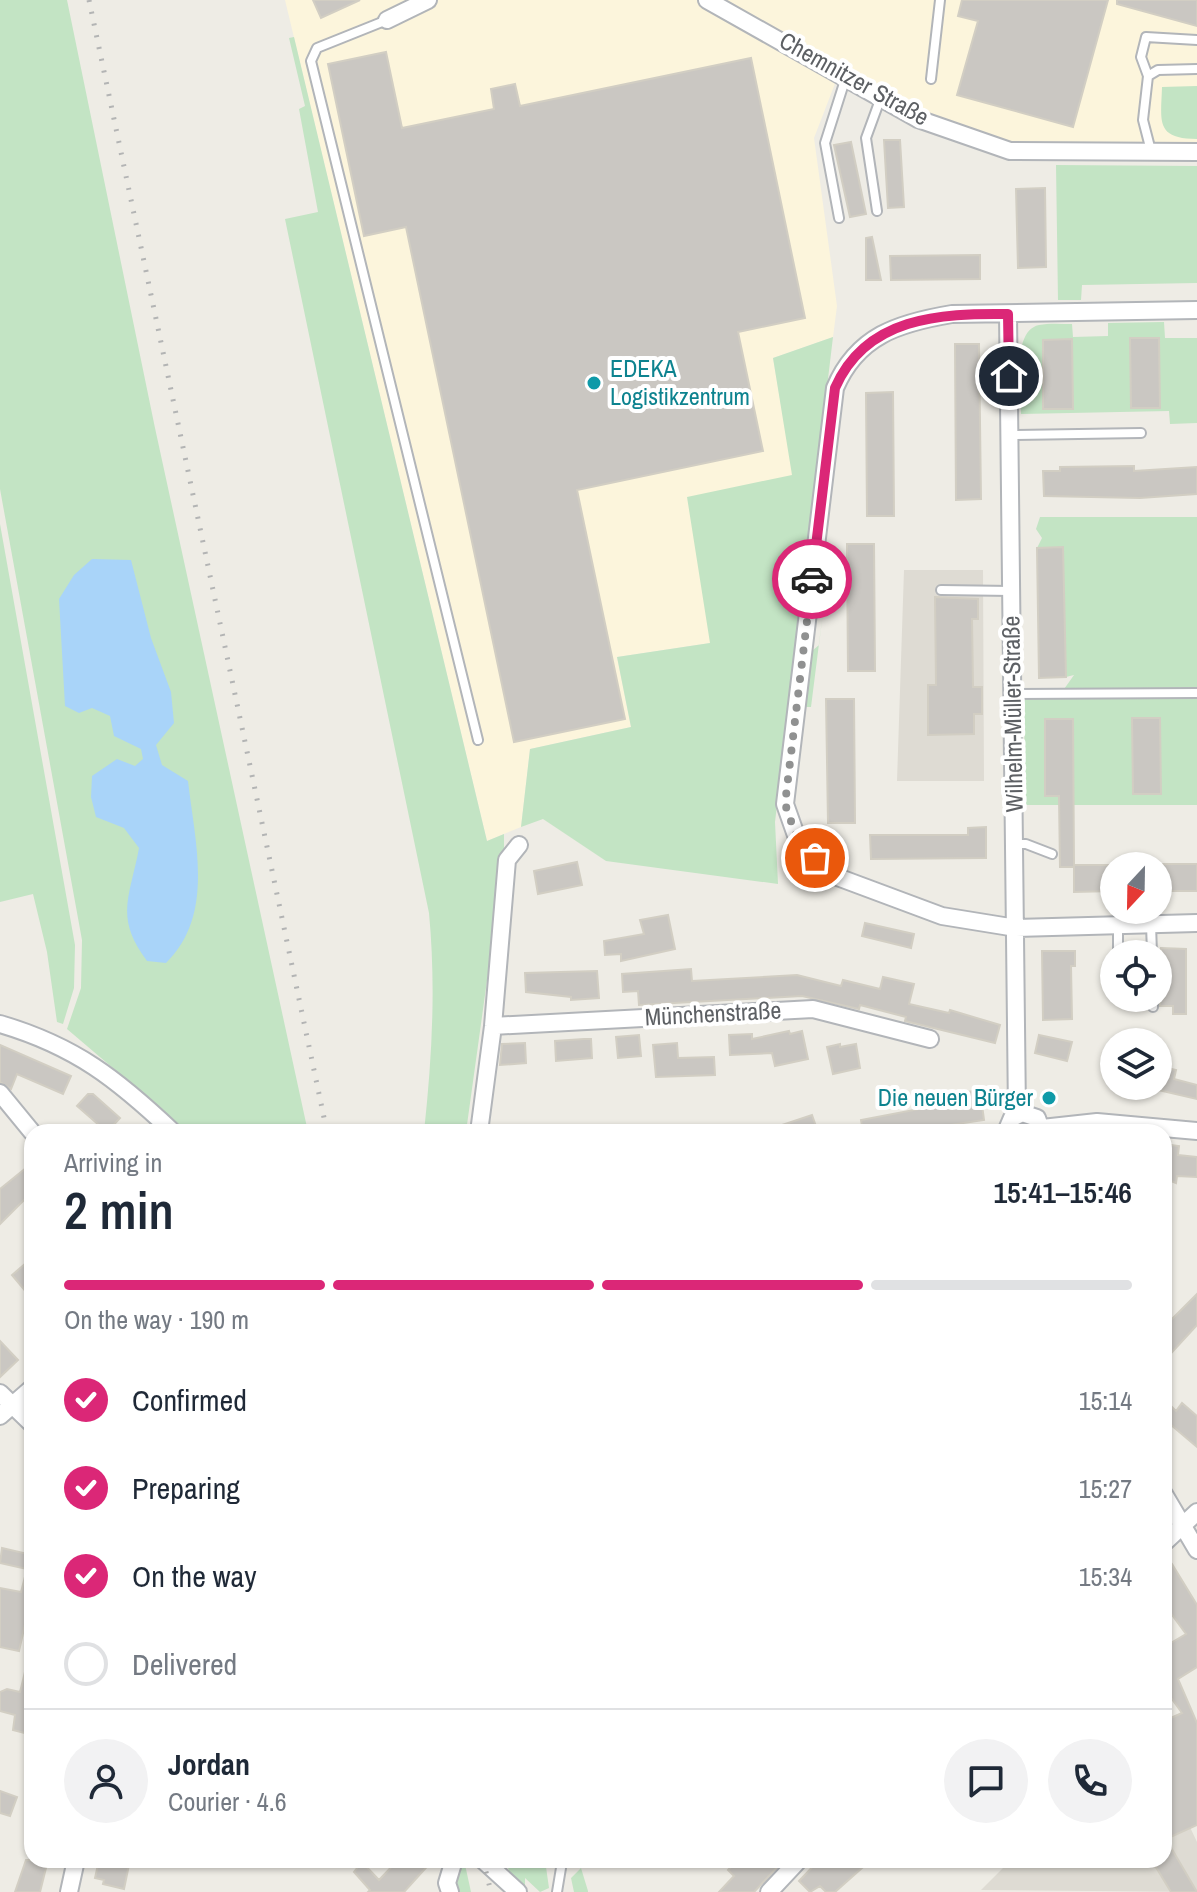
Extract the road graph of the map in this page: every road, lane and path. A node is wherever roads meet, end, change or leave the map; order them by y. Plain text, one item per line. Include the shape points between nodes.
1 (428, 0) edge
2 (707, 0) edge
3 (940, 0) edge
4 (387, 20) joint
5 (1197, 40) edge
6 (1197, 69) edge
7 (1148, 76) junction
8 (846, 77) junction
9 (931, 79) dead end
10 (881, 97) junction
11 (1151, 152) junction
12 (1197, 152) edge
13 (877, 211) dead end
14 (839, 218) dead end
15 (1197, 310) edge
16 (1008, 314) junction
17 (1141, 433) dead end
18 (1010, 435) junction
19 (941, 590) dead end
20 (1012, 591) junction
21 (1197, 693) edge
22 (1013, 694) junction
23 (478, 740) dead end
24 (1014, 844) junction
25 (519, 845) dead end
26 (1052, 854) dead end
27 (1197, 923) edge
28 (1151, 924) joint
29 (1172, 924) edge
30 (1118, 925) junction
31 (1016, 928) junction
32 (1118, 940) edge
33 (1152, 940) edge
34 (0, 1024) edge
35 (493, 1026) junction
36 (930, 1039) dead end
37 (0, 1093) edge
38 (1017, 1114) junction
39 (25, 1124) edge
40 (164, 1124) edge
41 (480, 1124) edge
42 (1008, 1124) edge
43 (1038, 1124) edge
44 (1083, 1124) edge
45 (1119, 1124) edge
46 (1172, 1129) edge
47 (1197, 1131) edge
48 (0, 1393) edge
49 (24, 1395) edge
50 (6, 1410) edge
51 (24, 1420) edge
52 (1172, 1508) edge
53 (1197, 1512) edge
54 (1183, 1527) junction
55 (1172, 1536) edge
56 (1197, 1550) edge
57 (74, 1868) edge
58 (452, 1868) edge
59 (492, 1868) edge
60 (561, 1868) edge
61 (792, 1868) edge
62 (69, 1892) edge
63 (450, 1892) edge
64 (518, 1892) edge
65 (557, 1892) edge
66 (769, 1892) edge

1 - 4 street
2 - 8 street, Chemnitzer Straße
3 - 9 lane
4 - 23 lane via 317,48 311,61
5 - 7 lane via 1146,37 1141,57
6 - 7 lane via 1158,70
7 - 11 lane via 1143,120
8 - 10 street, Chemnitzer Straße
8 - 14 lane via 825,143
10 - 11 street, Chemnitzer Straße via 918,119 1010,151
10 - 13 lane via 866,138
11 - 12 street, Chemnitzer Straße
15 - 16 street
16 - 18 street, Wilhelm-Müller-Straße
16 - 31 street via 918,320 871,340 846,361 835,388 785,804 798,841 832,875 942,916
17 - 18 lane
18 - 20 street, Wilhelm-Müller-Straße
19 - 20 lane
20 - 22 street, Wilhelm-Müller-Straße
21 - 22 lane
22 - 24 street, Wilhelm-Müller-Straße
24 - 26 lane
24 - 31 street, Wilhelm-Müller-Straße
25 - 35 street via 507,860
27 - 29 street
28 - 30 street
28 - 33 lane
30 - 31 street
30 - 32 lane
31 - 38 street, Wilhelm-Müller-Straße
34 - 40 street via 80,1055
35 - 36 street, Münchenstraße via 813,1009
35 - 41 street
37 - 39 street
38 - 42 street
38 - 43 street via 1033,1115
44 - 45 street
46 - 47 street
48 - 50 street
49 - 50 street
50 - 51 street
52 - 54 street
53 - 54 street
54 - 55 street
54 - 56 street
57 - 62 street
58 - 63 street
59 - 64 street
60 - 65 lane
61 - 66 street

